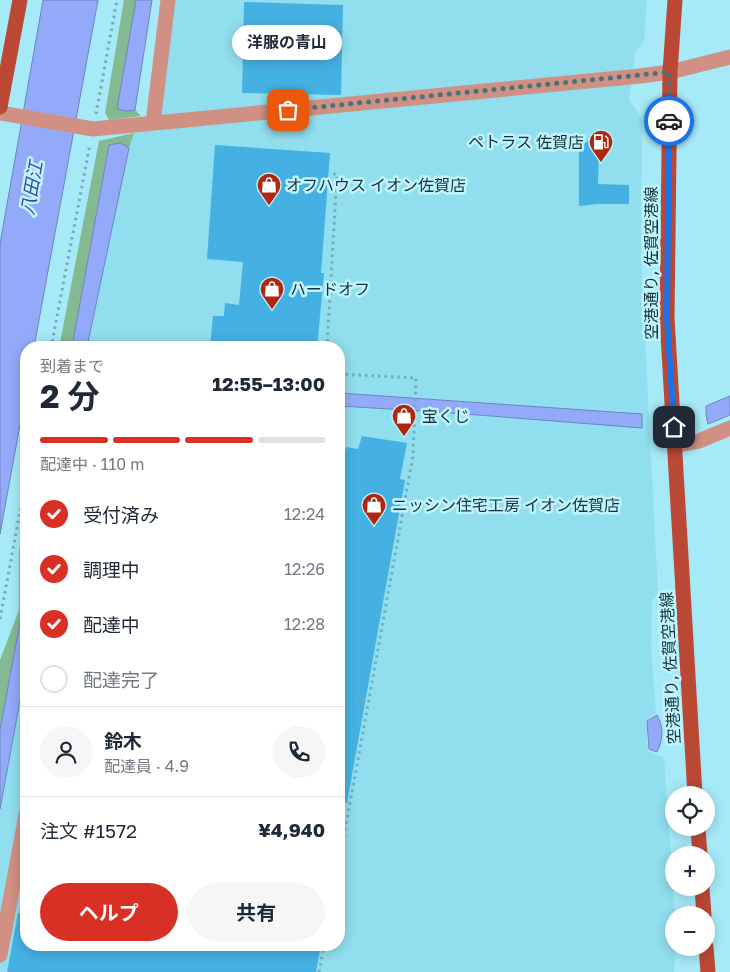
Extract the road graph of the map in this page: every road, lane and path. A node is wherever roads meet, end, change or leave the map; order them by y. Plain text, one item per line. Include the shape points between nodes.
1 (20, 0) edge
2 (117, 0) edge
3 (168, 0) edge
4 (675, 0) edge
5 (730, 57) edge
6 (670, 72) junction
7 (0, 107) edge
8 (0, 113) edge
9 (152, 124) junction
10 (94, 129) junction
11 (333, 174) dead end
12 (52, 341) edge
13 (327, 341) edge
14 (345, 374) edge
15 (730, 428) edge
16 (676, 445) junction
17 (390, 508) dead end
18 (20, 512) edge
19 (403, 512) junction
20 (0, 620) edge
21 (356, 698) dead end
22 (368, 700) junction
23 (694, 786) edge
24 (345, 830) edge
25 (20, 848) edge
26 (322, 951) edge
27 (0, 955) edge
28 (707, 956) edge
29 (319, 972) edge
30 (708, 972) edge

1 - 7 main road
2 - 10 path
3 - 9 street
4 - 6 main road, 空港通り, 佐賀空港線
5 - 6 street
6 - 9 street
6 - 16 main road, 空港通り, 佐賀空港線 via 667,318
8 - 10 street
9 - 10 street
10 - 12 path
11 - 13 path via 337,174
14 - 19 path via 416,378 413,456
15 - 16 street via 699,441
16 - 23 main road, 空港通り, 佐賀空港線
17 - 19 path
18 - 20 path
19 - 22 path
21 - 22 path
22 - 24 path
25 - 27 street
26 - 29 path
28 - 30 main road

